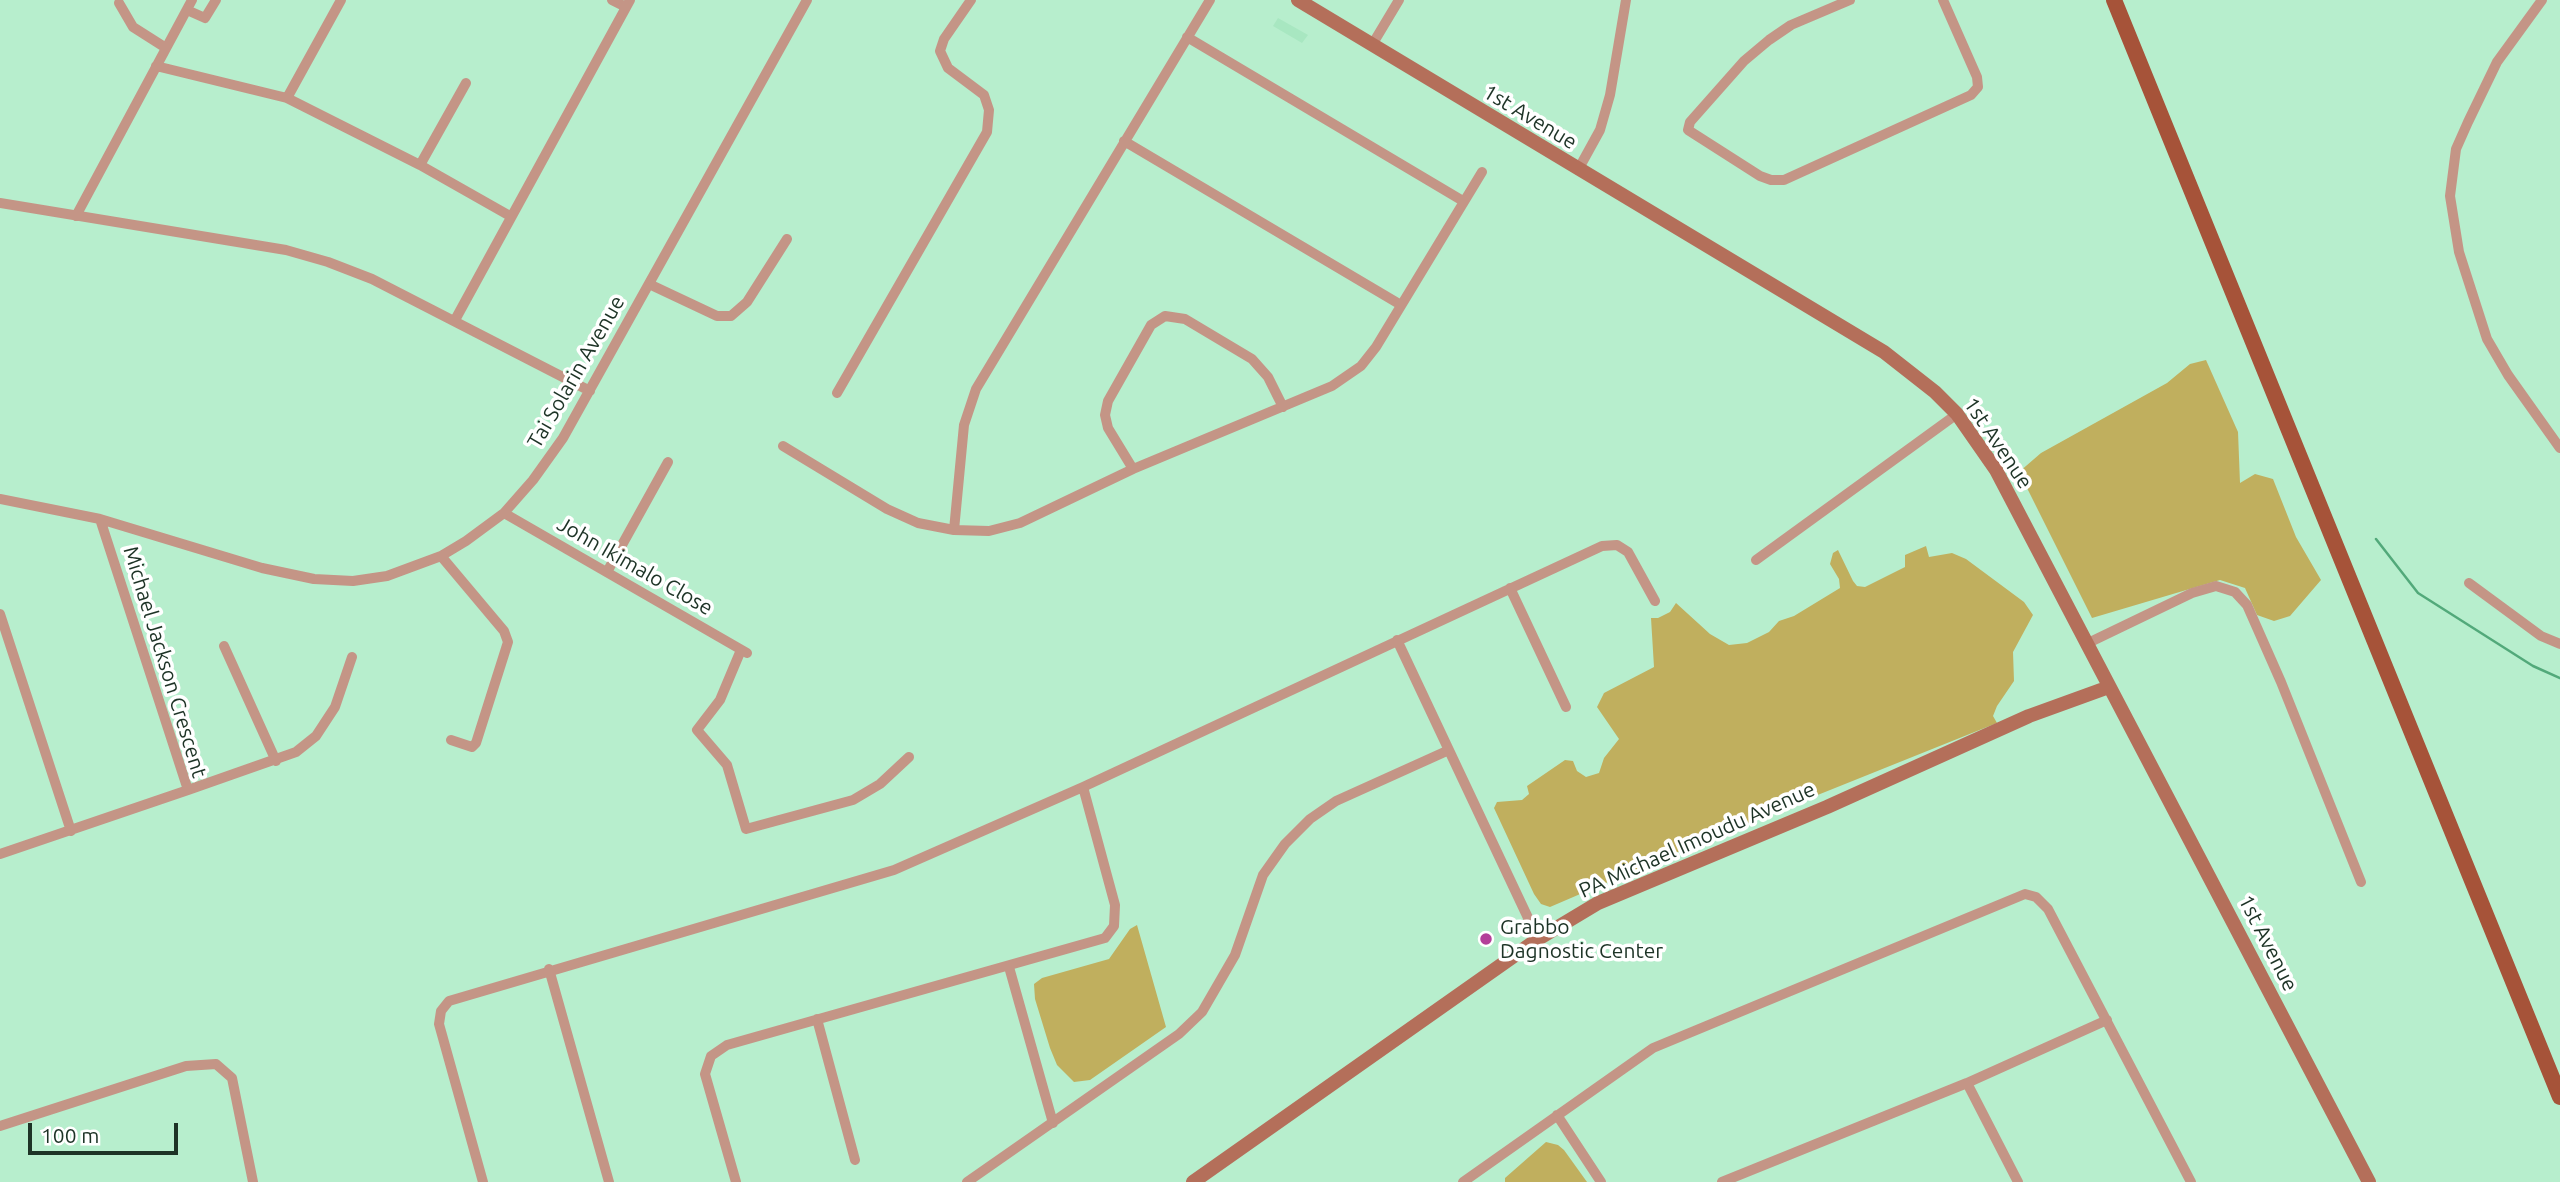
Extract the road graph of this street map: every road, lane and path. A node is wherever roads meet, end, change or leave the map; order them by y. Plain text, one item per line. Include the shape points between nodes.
1 (216, 0) edge
2 (341, 0) edge
3 (612, 0) edge
4 (807, 0) edge
5 (971, 0) edge
6 (1210, 0) edge
7 (1298, 0) edge
8 (1399, 0) edge
9 (1626, 0) edge
10 (1850, 0) edge
11 (1944, 0) edge
12 (2114, 0) edge
13 (2542, 0) edge
14 (119, 3) dead end
15 (628, 4) edge
16 (190, 5) edge
17 (1187, 37) junction
18 (1372, 45) junction
19 (166, 48) junction
20 (156, 66) junction
21 (466, 83) dead end
22 (287, 98) junction
23 (1124, 141) junction
24 (420, 164) junction
25 (1578, 170) junction
26 (1482, 172) dead end
27 (1463, 201) junction
28 (0, 203) edge
29 (76, 216) junction
30 (510, 216) junction
31 (787, 239) dead end
32 (649, 284) junction
33 (1401, 305) junction
34 (455, 320) junction
35 (590, 391) junction
36 (837, 393) dead end
37 (1283, 407) junction
38 (1957, 414) junction
39 (783, 446) dead end
40 (2560, 448) edge
41 (668, 462) dead end
42 (1133, 469) junction
43 (0, 499) edge
44 (504, 513) junction
45 (100, 519) junction
46 (954, 530) junction
47 (441, 556) junction
48 (1756, 560) dead end
49 (607, 572) junction
50 (2469, 583) dead end
51 (1510, 588) junction
52 (1655, 601) dead end
53 (0, 614) edge
54 (1397, 640) junction
55 (2087, 644) junction
56 (2560, 645) edge
57 (224, 646) dead end
58 (352, 657) dead end
59 (2109, 687) junction
60 (1566, 707) dead end
61 (451, 740) dead end
62 (1448, 750) junction
63 (909, 757) dead end
64 (276, 761) junction
65 (1083, 787) junction
66 (188, 790) junction
67 (71, 831) junction
68 (0, 854) edge
69 (2361, 882) dead end
70 (1538, 939) junction
71 (1009, 967) junction
72 (550, 970) junction
73 (817, 1019) junction
74 (2107, 1020) junction
75 (1967, 1083) junction
76 (2560, 1097) edge
77 (1557, 1115) junction
78 (1054, 1123) junction
79 (0, 1126) edge
80 (855, 1160) dead end
81 (253, 1182) edge
82 (483, 1182) edge
83 (609, 1182) edge
84 (736, 1182) edge
85 (967, 1182) edge
86 (1194, 1182) edge
87 (1463, 1182) edge
88 (1601, 1182) edge
89 (1722, 1182) edge
90 (2018, 1182) edge
91 (2191, 1182) edge
92 (2369, 1182) edge

1 - 16 street via 205,18
2 - 22 street
3 - 15 street
4 - 32 street, Tai Solarin Avenue
5 - 36 street via 940,51 947,68 984,95 989,110 987,132
6 - 17 street
7 - 18 street, 1st Avenue
8 - 18 street
9 - 25 street via 1610,96 1600,130
10 - 11 street via 1791,25 1769,40 1744,61 1688,130 1760,176 1784,180 1971,95 1978,87 1977,77
12 - 76 main road
13 - 40 street via 2504,52 2473,112 2456,149 2450,196 2459,252 2487,339
14 - 19 street via 134,27
15 - 30 street
16 - 19 street
17 - 23 street
17 - 27 street
18 - 25 street, 1st Avenue
19 - 20 street
20 - 22 street
20 - 29 street
21 - 24 street
22 - 24 street
23 - 33 street
23 - 46 street via 968,405
24 - 30 street
25 - 38 street, 1st Avenue via 1884,352
26 - 27 street
27 - 33 street
28 - 29 street
29 - 34 street via 286,250 372,279
30 - 34 street
31 - 32 street via 747,302 732,316 717,316
32 - 35 street, Tai Solarin Avenue
33 - 37 street via 1361,366 1332,386
34 - 35 street
35 - 44 street, Tai Solarin Avenue via 564,438
37 - 42 street
37 - 42 street via 1268,377 1252,359 1185,319 1166,316 1151,325 1108,401 1108,428
38 - 48 street
38 - 55 street, 1st Avenue via 1996,470
39 - 46 street via 887,509 918,523
41 - 49 street
42 - 46 street via 1020,523 989,531
43 - 45 street, Tai Solarin Avenue
44 - 47 street, Tai Solarin Avenue
44 - 49 street, John Ikimalo Close
45 - 47 street, Tai Solarin Avenue via 314,579 353,581 387,576
45 - 66 street, Michael Jackson Crescent
47 - 61 street via 504,631 508,642 476,743 472,747
49 - 63 street, John Ikimalo Close via 744,652 720,700 697,730 727,765 746,829 853,800 880,784
50 - 56 street
51 - 52 street via 1602,546 1617,545 1639,568
51 - 54 street
51 - 60 street
53 - 67 street
54 - 62 street
54 - 65 street
55 - 59 street, 1st Avenue
55 - 69 street via 2192,593 2216,586 2235,592 2247,605 2281,682
57 - 64 street
58 - 64 street via 335,707 316,736
59 - 70 street, PA Michael Imoudu Avenue via 2029,716 1598,903
59 - 92 street, 1st Avenue
62 - 70 street
62 - 78 street via 1336,801 1310,819 1263,876 1235,955 1202,1012 1179,1034
64 - 66 street
65 - 71 street via 1115,905 1114,926 1105,937
65 - 72 street via 894,870
66 - 67 street, Michael Jackson Crescent
67 - 68 street, Michael Jackson Crescent
70 - 86 street, PA Michael Imoudu Avenue
71 - 73 street
71 - 78 street
72 - 82 street via 449,1001 441,1011 439,1024
72 - 83 street
73 - 80 street
73 - 84 street via 727,1045 711,1056 705,1074
74 - 75 street
74 - 77 street via 2048,909 2025,894 1681,1034 1653,1048
74 - 91 street
75 - 89 street
75 - 90 street
77 - 87 street
77 - 88 street
78 - 85 street
79 - 81 street via 186,1066 215,1064 232,1078

